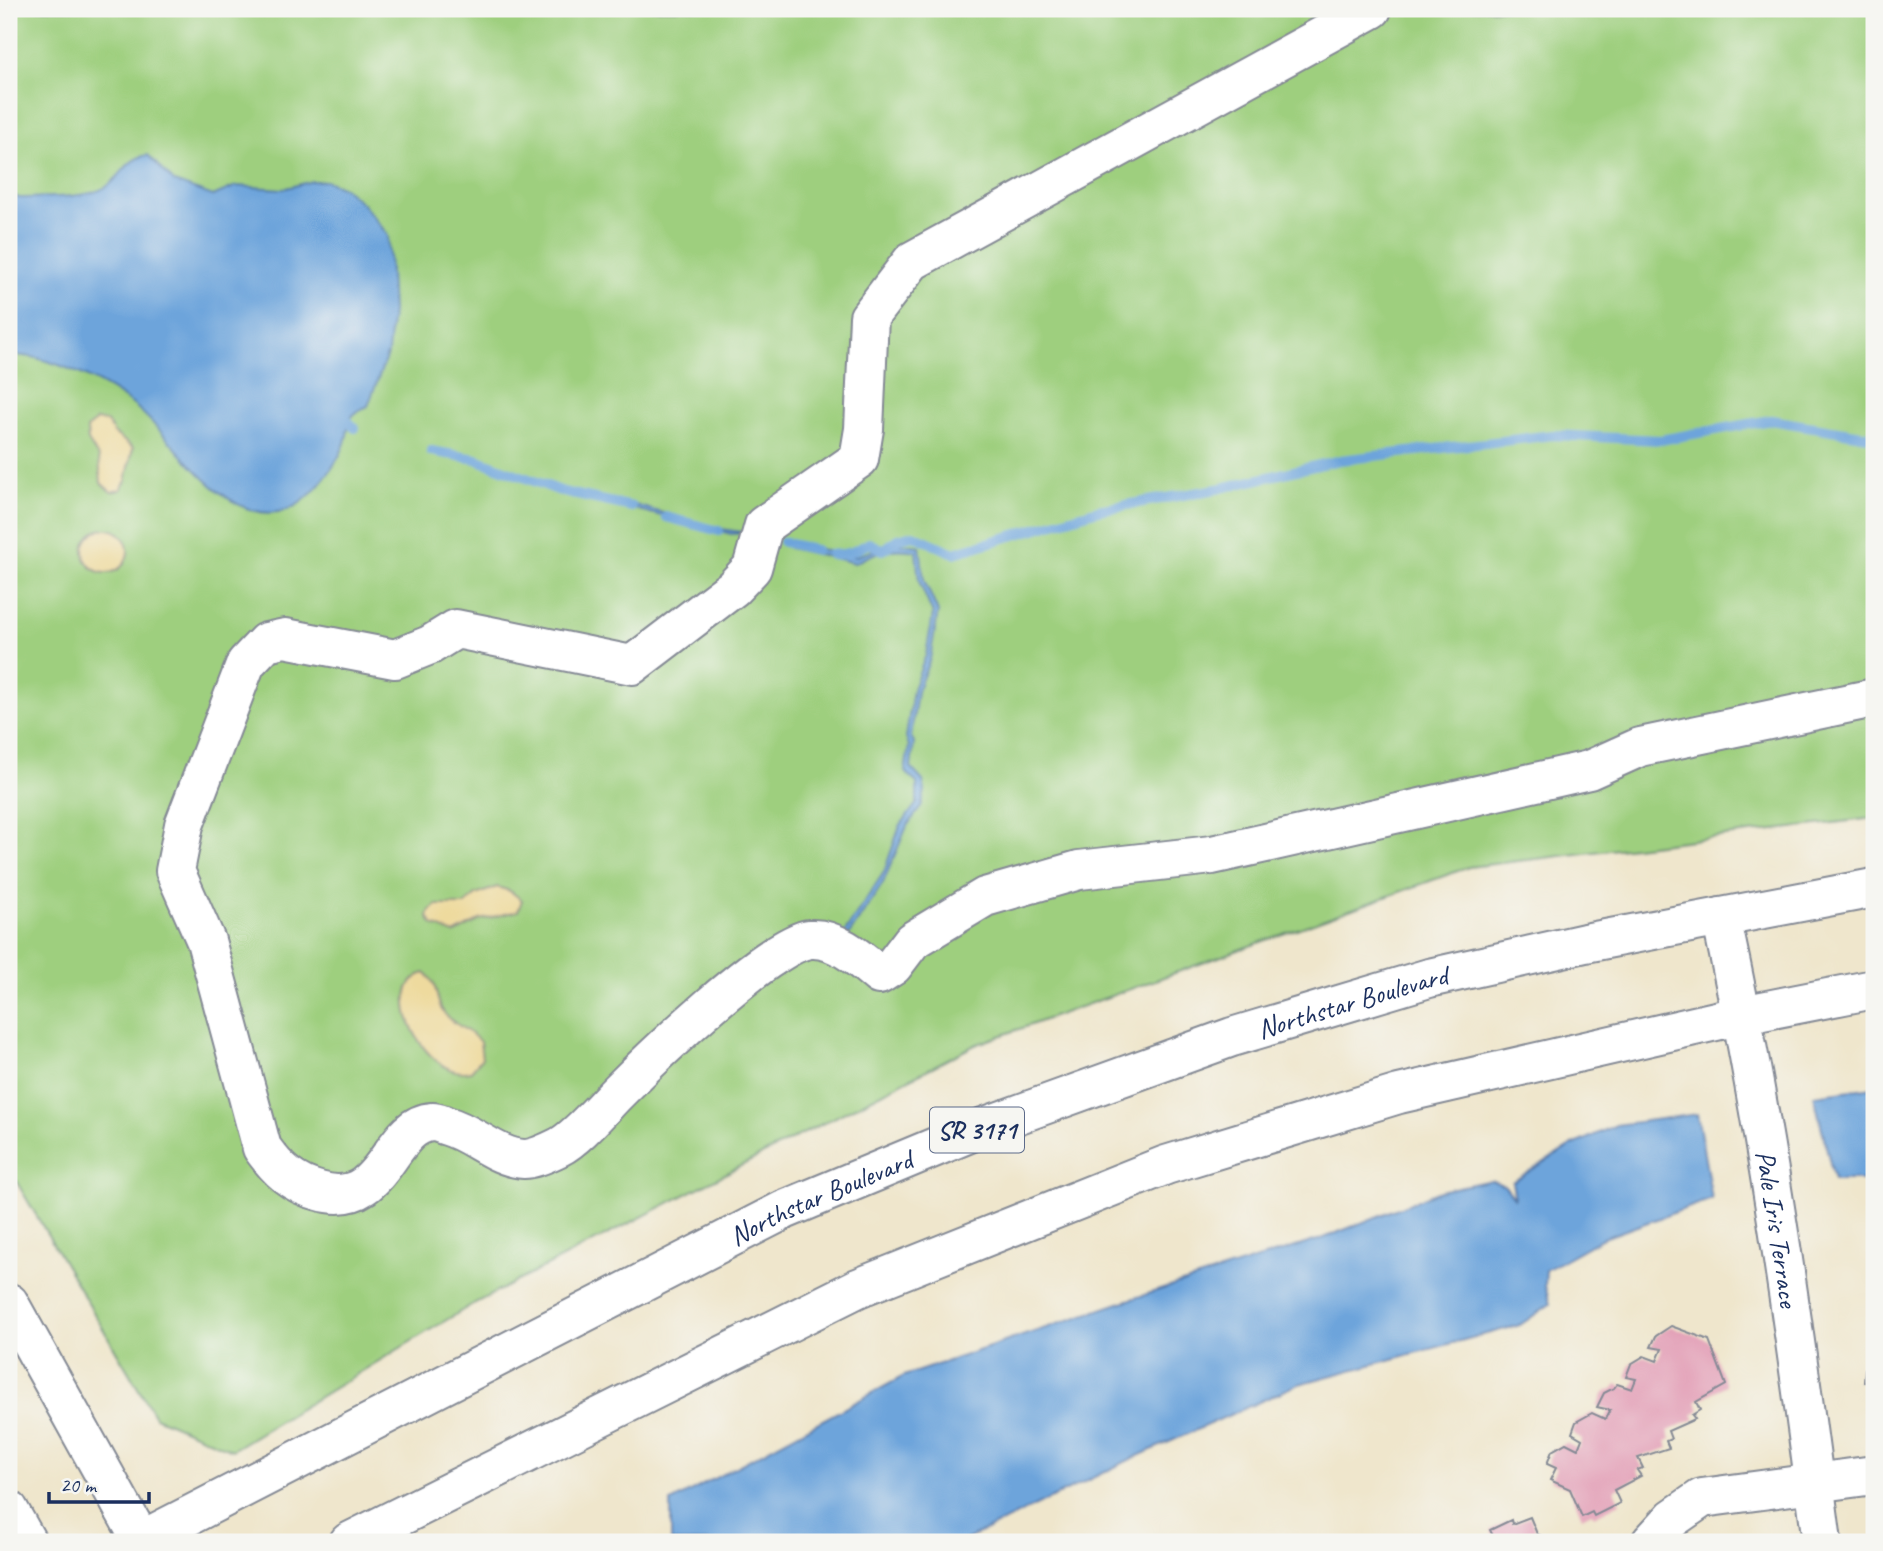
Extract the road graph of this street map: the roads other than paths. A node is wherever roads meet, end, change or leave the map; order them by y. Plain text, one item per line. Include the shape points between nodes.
1 (1372, 9) edge
2 (1874, 698) edge
3 (1874, 888) edge
4 (1721, 917) junction
5 (1874, 989) edge
6 (1742, 1015) junction
7 (9, 1303) edge
8 (1874, 1475) edge
9 (1815, 1483) junction
10 (9, 1510) edge
11 (27, 1542) edge
12 (140, 1542) edge
13 (349, 1542) edge
14 (1651, 1542) edge
15 (1822, 1542) edge

1 - 2 main road via 912,261 869,317 859,460 764,525 752,568 728,593 632,665 456,629 395,659 285,638 266,642 246,663 184,825 175,871 206,941 262,1148 278,1170 301,1186 335,1196 355,1192 370,1181 410,1131 432,1122 525,1159 562,1146 700,1014 773,957 809,939 832,942 879,975 893,966 912,941 985,897 1079,870 1223,853 1589,770 1640,747
3 - 4 main road, Northstar Boulevard / SR 3171
4 - 6 main road, Pale Iris Terrace
4 - 12 main road, Northstar Boulevard / SR 3171 via 1429,978 1232,1037 986,1126 784,1210
5 - 6 main road
6 - 9 main road, Pale Iris Terrace
6 - 13 main road via 1399,1094 1166,1165 858,1288
7 - 12 main road
8 - 9 main road
9 - 14 main road via 1702,1499 1673,1518
9 - 15 main road, Pale Iris Terrace
10 - 11 main road

